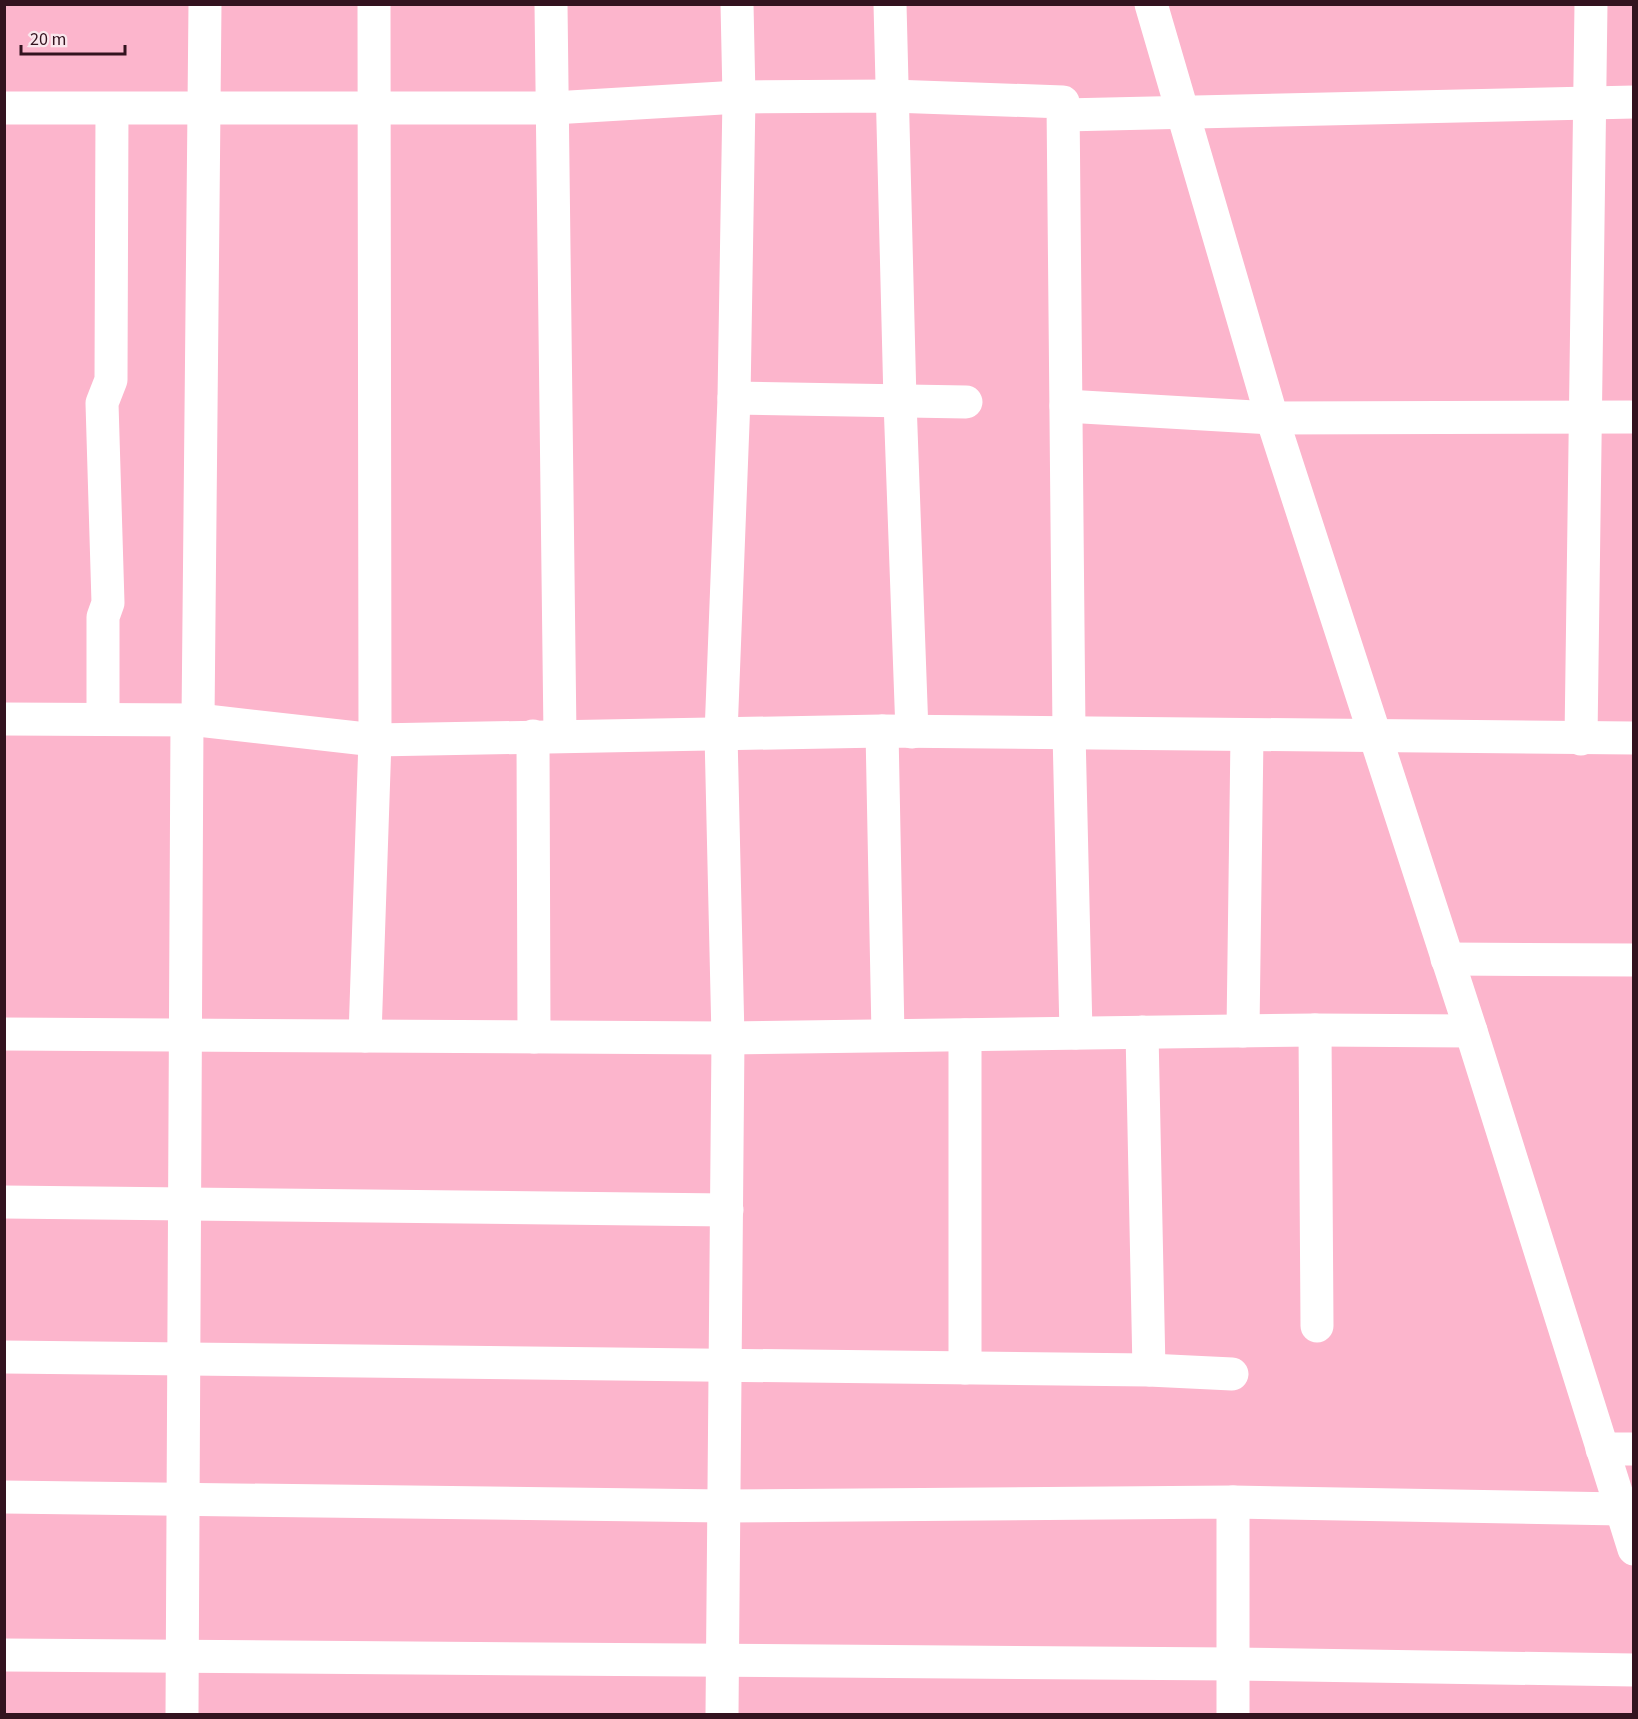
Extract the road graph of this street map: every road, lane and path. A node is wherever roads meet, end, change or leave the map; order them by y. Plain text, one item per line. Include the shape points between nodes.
1 (205, 4) edge
2 (374, 4) edge
3 (551, 4) edge
4 (737, 4) edge
5 (890, 4) edge
6 (1151, 4) edge
7 (1591, 4) edge
8 (892, 96) junction
9 (739, 97) junction
10 (1591, 101) junction
11 (1634, 102) edge
12 (4, 108) edge
13 (553, 108) junction
14 (112, 109) junction
15 (375, 109) junction
16 (203, 110) junction
17 (1184, 112) junction
18 (1064, 115) junction
19 (734, 398) junction
20 (900, 401) junction
21 (966, 402) dead end
22 (1066, 406) junction
23 (1587, 416) junction
24 (1634, 417) edge
25 (1272, 418) junction
26 (103, 719) junction
27 (4, 720) edge
28 (193, 720) junction
29 (897, 731) junction
30 (1069, 732) junction
31 (722, 734) junction
32 (1376, 734) junction
33 (1247, 735) junction
34 (547, 736) junction
35 (1634, 738) edge
36 (1581, 739) junction
37 (375, 740) junction
38 (1447, 959) junction
39 (1634, 960) edge
40 (1315, 1030) junction
41 (1243, 1031) junction
42 (1471, 1031) junction
43 (1142, 1032) junction
44 (1076, 1033) junction
45 (4, 1034) edge
46 (188, 1035) junction
47 (888, 1035) junction
48 (964, 1035) junction
49 (365, 1036) junction
50 (534, 1037) junction
51 (728, 1038) junction
52 (4, 1202) edge
53 (186, 1203) junction
54 (727, 1210) junction
55 (1317, 1326) dead end
56 (4, 1357) edge
57 (184, 1358) junction
58 (725, 1365) junction
59 (964, 1368) junction
60 (1149, 1370) junction
61 (1232, 1374) dead end
62 (1618, 1449) edge
63 (4, 1497) edge
64 (183, 1500) junction
65 (1233, 1502) junction
66 (724, 1506) junction
67 (1621, 1509) junction
68 (1634, 1549) edge
69 (4, 1655) edge
70 (183, 1656) junction
71 (723, 1660) junction
72 (1233, 1664) junction
73 (1634, 1670) edge
74 (182, 1714) edge
75 (723, 1714) edge
76 (1233, 1714) edge

1 - 16 street
2 - 15 street
3 - 13 street
4 - 9 street
5 - 8 street
6 - 17 street
7 - 10 street
8 - 9 street
8 - 18 street via 1063,102
8 - 20 street
9 - 13 street
9 - 19 street
10 - 11 street
10 - 17 street
10 - 23 street
12 - 14 street
13 - 15 street
13 - 34 street
14 - 16 street
14 - 26 street via 111,380 102,403 108,603 103,617
15 - 16 street
15 - 37 street
16 - 28 street
17 - 18 street
17 - 25 street
18 - 22 street
19 - 20 street
19 - 31 street
20 - 21 street
20 - 29 street
22 - 25 street
22 - 30 street
23 - 24 street
23 - 25 street
23 - 36 street
25 - 32 street
26 - 27 street
26 - 28 street
28 - 37 street
28 - 46 street
29 - 30 street
29 - 31 street
29 - 47 street
30 - 33 street
30 - 44 street
31 - 34 street
31 - 51 street
32 - 33 street
32 - 36 street
32 - 38 street
33 - 41 street
34 - 37 street
34 - 50 street
35 - 36 street
37 - 49 street
38 - 39 street
38 - 42 street
40 - 41 street
40 - 42 street
40 - 55 street
41 - 43 street
42 - 62 street
43 - 44 street
43 - 60 street
44 - 48 street
45 - 46 street
46 - 49 street
46 - 53 street
47 - 48 street
47 - 51 street
48 - 59 street
49 - 50 street
50 - 51 street
51 - 54 street
52 - 53 street
53 - 54 street
53 - 57 street
54 - 58 street
56 - 57 street
57 - 58 street
57 - 64 street
58 - 59 street
58 - 66 street
59 - 60 street
60 - 61 street
62 - 67 street
63 - 64 street
64 - 66 street
64 - 70 street
65 - 66 street
65 - 67 street
65 - 72 street
66 - 71 street
67 - 68 street
69 - 70 street
70 - 71 street
70 - 74 street
71 - 72 street
71 - 75 street
72 - 73 street
72 - 76 street

